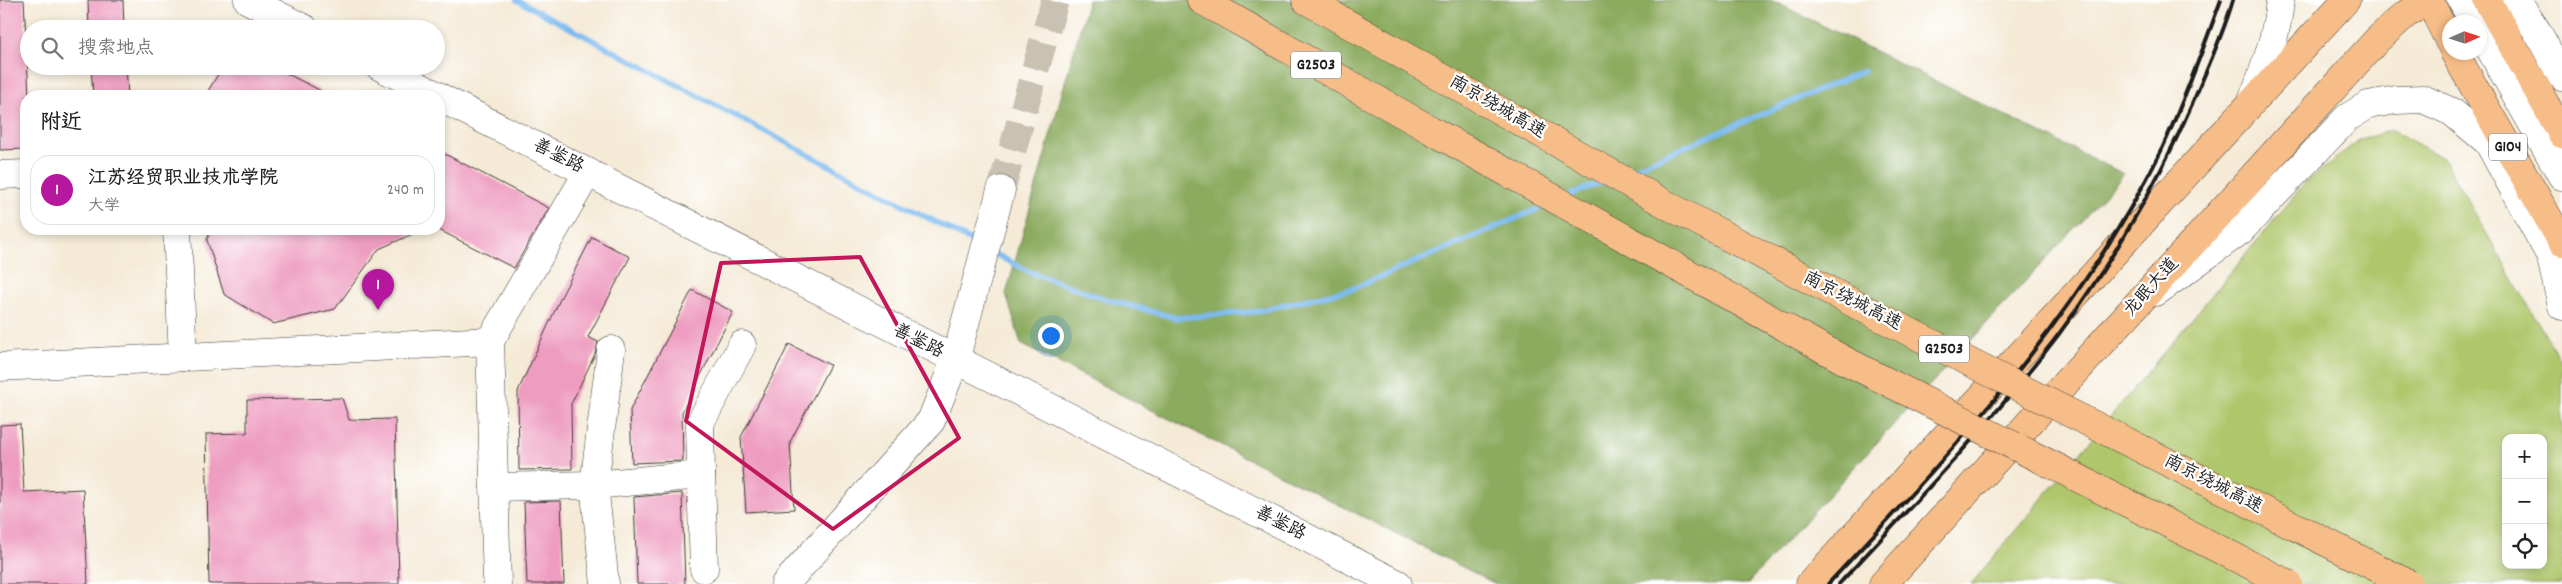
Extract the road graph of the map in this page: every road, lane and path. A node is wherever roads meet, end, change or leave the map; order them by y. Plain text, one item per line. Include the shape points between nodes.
1 (248, 0) edge
2 (1200, 0) edge
3 (1306, 0) edge
4 (2280, 0) edge
5 (2346, 0) edge
6 (2429, 0) edge
7 (2461, 0) edge
8 (2487, 0) edge
9 (2516, 0) edge
10 (2470, 15) edge
11 (287, 20) edge
12 (2442, 28) edge
13 (2487, 43) edge
14 (2457, 60) edge
15 (2458, 60) edge
16 (397, 75) edge
17 (2562, 77) edge
18 (426, 90) edge
19 (445, 100) edge
20 (2252, 100) junction
21 (2562, 134) edge
22 (2488, 142) junction
23 (588, 172) junction
24 (20, 174) edge
25 (0, 175) edge
26 (2562, 176) edge
27 (1001, 190) tunnel mouth
28 (177, 235) edge
29 (2558, 256) edge
30 (2562, 306) edge
31 (2132, 309) junction
32 (490, 341) junction
33 (742, 345) dead end
34 (611, 350) dead end
35 (183, 357) junction
36 (956, 361) junction
37 (0, 367) edge
38 (701, 475) junction
39 (594, 485) junction
40 (494, 487) junction
41 (704, 569) dead end
42 (497, 584) edge
43 (605, 584) edge
44 (785, 584) edge
45 (1398, 584) edge
46 (1810, 584) edge
47 (1883, 584) edge
48 (2288, 584) edge
49 (2409, 584) edge

1 - 11 street
2 - 48 main road, G2503, bridge via 1842,360
3 - 49 main road, 南京绕城高速 / G2503, bridge via 1669,206
4 - 20 street via 2266,66
5 - 20 main road
6 - 12 main road, G104
6 - 31 main road, 龙眠大道 via 2406,14 2377,40
7 - 10 street
8 - 21 main road
9 - 17 street via 2537,30
13 - 26 street
14 - 22 street
15 - 29 main road, G104
16 - 18 street, 善鉴路
19 - 23 street, 善鉴路
20 - 46 main road
22 - 29 street
22 - 31 street via 2452,112 2423,99 2368,106 2347,118 2240,232
23 - 32 street
23 - 36 street, 善鉴路
24 - 25 street
27 - 36 street
28 - 35 street
29 - 30 street
31 - 47 main road, 龙眠大道
32 - 35 street
32 - 40 street
33 - 38 street via 700,423
34 - 39 street
35 - 37 street
36 - 44 street via 931,421
36 - 45 street, 善鉴路
38 - 39 street
38 - 41 street
39 - 40 street
39 - 43 street
40 - 42 street

